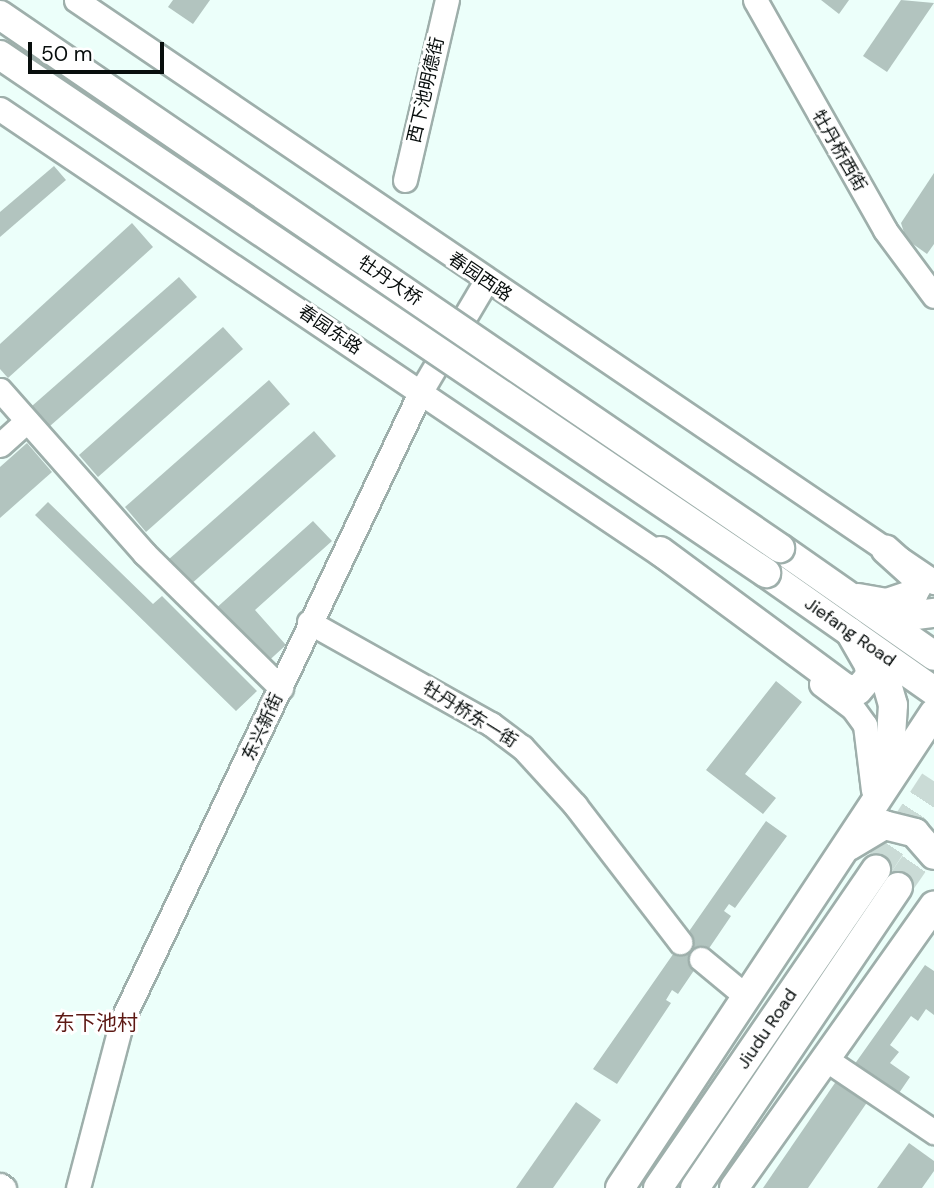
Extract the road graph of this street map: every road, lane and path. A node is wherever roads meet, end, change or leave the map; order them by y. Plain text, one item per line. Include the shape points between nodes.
1 (76, 0) edge
2 (447, 0) edge
3 (755, 0) edge
4 (0, 15) edge
5 (0, 55) edge
6 (0, 108) edge
7 (405, 180) dead end
8 (486, 281) junction
9 (934, 296) edge
10 (0, 390) edge
11 (421, 391) junction
12 (27, 421) junction
13 (0, 445) edge
14 (780, 548) joint
15 (886, 550) junction
16 (660, 551) junction
17 (766, 573) joint
18 (934, 582) edge
19 (855, 598) junction
20 (934, 613) edge
21 (309, 622) junction
22 (850, 632) junction
23 (934, 656) edge
24 (281, 688) junction
25 (934, 691) edge
26 (934, 713) edge
27 (874, 800) junction
28 (845, 849) junction
29 (934, 855) edge
30 (876, 870) tunnel mouth
31 (898, 887) tunnel mouth
32 (933, 903) edge
33 (680, 942) dead end
34 (701, 959) dead end
35 (747, 996) junction
36 (824, 1058) junction
37 (934, 1132) edge
38 (78, 1188) edge
39 (620, 1188) edge
40 (658, 1188) edge
41 (695, 1188) edge
42 (734, 1188) edge

1 - 8 street, 春园西路
2 - 7 street, 西下池明德街
3 - 9 street, 牡丹桥西街 via 885,230
4 - 14 main road, 牡丹大桥, bridge
5 - 17 main road, 牡丹大桥, bridge
6 - 11 street, 春园东路
8 - 11 street, 东兴新街
8 - 15 street, 春园西路
10 - 12 street
11 - 16 street, 春园东路
11 - 21 street, 东兴新街
12 - 13 street
12 - 24 street via 145,554
14 - 19 main road, Jiefang Road
15 - 18 street, 春园西路
15 - 19 main road via 914,575 918,585 913,594 887,603
16 - 22 main road via 845,688 858,690 870,676 869,665
16 - 27 street, 春园东路 via 759,640 852,707 865,725
17 - 22 main road, Jiefang Road
19 - 20 main road via 908,616
19 - 23 main road, Jiefang Road
21 - 24 street, 东兴新街
21 - 33 street, 牡丹桥东一街 via 491,724 522,747 575,805
22 - 25 main road, Jiefang Road
22 - 27 main road via 883,670 893,705 890,751
24 - 38 street, 东兴新街 via 122,1020
26 - 27 main road
27 - 28 main road
28 - 29 main road via 884,825 915,833
28 - 35 main road
30 - 40 main road, Jiudu Road
31 - 41 main road, Jiudu Road
32 - 36 main road
34 - 35 street
35 - 39 main road
36 - 37 street
36 - 42 main road

